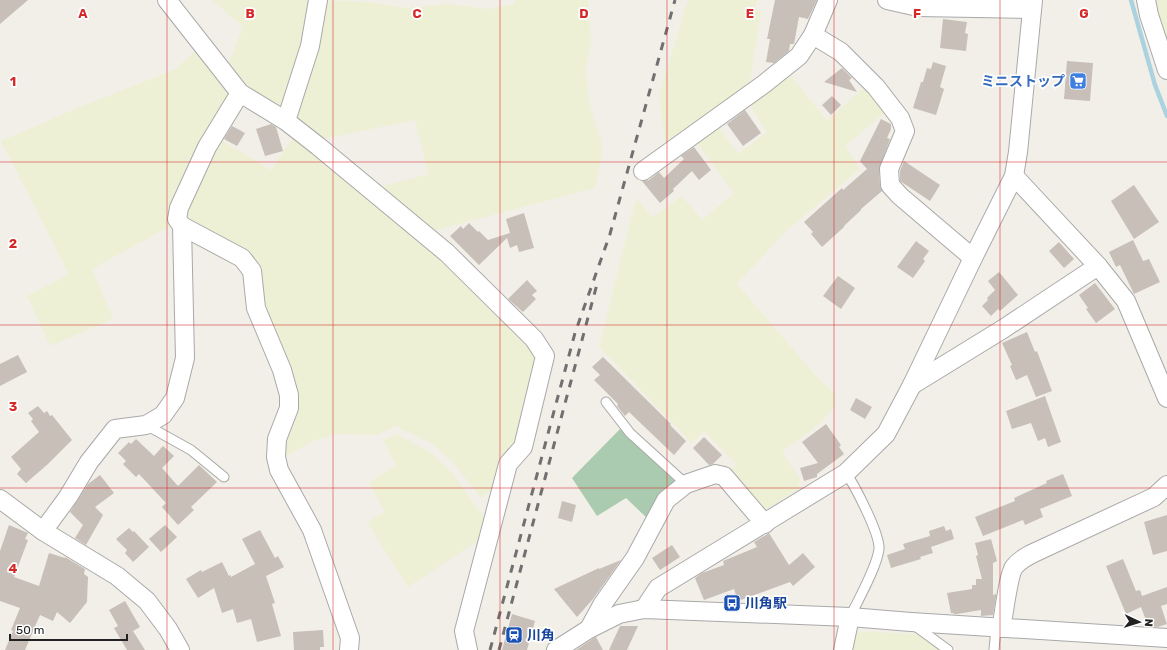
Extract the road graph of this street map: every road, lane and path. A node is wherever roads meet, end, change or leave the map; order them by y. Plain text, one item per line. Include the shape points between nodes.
1 (167, 0) edge
2 (318, 0) edge
3 (828, 0) edge
4 (887, 0) edge
5 (1146, 0) edge
6 (1033, 4) edge
7 (814, 35) junction
8 (1167, 70) edge
9 (240, 93) junction
10 (286, 121) junction
11 (643, 171) dead end
12 (1014, 176) junction
13 (182, 226) junction
14 (973, 258) junction
15 (1098, 266) junction
16 (912, 385) junction
17 (1167, 398) edge
18 (606, 402) dead end
19 (146, 425) junction
20 (846, 473) junction
21 (224, 477) dead end
22 (686, 484) junction
23 (1167, 485) edge
24 (0, 499) edge
25 (765, 524) junction
26 (43, 531) junction
27 (644, 609) junction
28 (850, 617) junction
29 (910, 622) junction
30 (998, 628) junction
31 (589, 629) junction
32 (1167, 638) edge
33 (180, 650) edge
34 (349, 650) edge
35 (468, 650) edge
36 (556, 650) edge
37 (843, 650) edge
38 (948, 650) edge
39 (994, 650) edge

1 - 9 street
2 - 10 street via 310,46
3 - 7 street
4 - 6 street via 918,7
5 - 8 street
6 - 12 street
7 - 11 street via 799,56 764,84
7 - 14 street via 841,52 876,88 900,118 905,131 889,169 890,185
9 - 10 street
9 - 13 street via 207,148 179,208 177,219
10 - 35 street via 447,253 534,339 545,356 523,447 508,464 464,631
12 - 14 street
12 - 15 street
13 - 19 street via 185,358 175,398 162,415
13 - 34 street via 242,258 252,271 256,308 282,370 288,395 289,408 277,439 276,457 279,470 312,530 350,638
14 - 16 street
15 - 16 street
15 - 17 street via 1126,301
16 - 20 street via 886,434
18 - 22 lane via 630,433
19 - 21 lane via 191,450
19 - 26 street via 116,429 89,462
20 - 25 street
20 - 28 lane via 878,538 879,549 874,566
22 - 25 street via 714,474 724,476
22 - 31 street via 666,500 635,558 602,605
23 - 30 street via 1154,497 1023,559 1014,568 1010,577
24 - 26 street
25 - 27 street via 658,588
26 - 33 street via 117,576 147,601
27 - 28 street
27 - 31 street via 619,614
28 - 29 street
28 - 37 street
29 - 30 street
29 - 38 lane
30 - 32 street
30 - 39 lane
31 - 36 street

